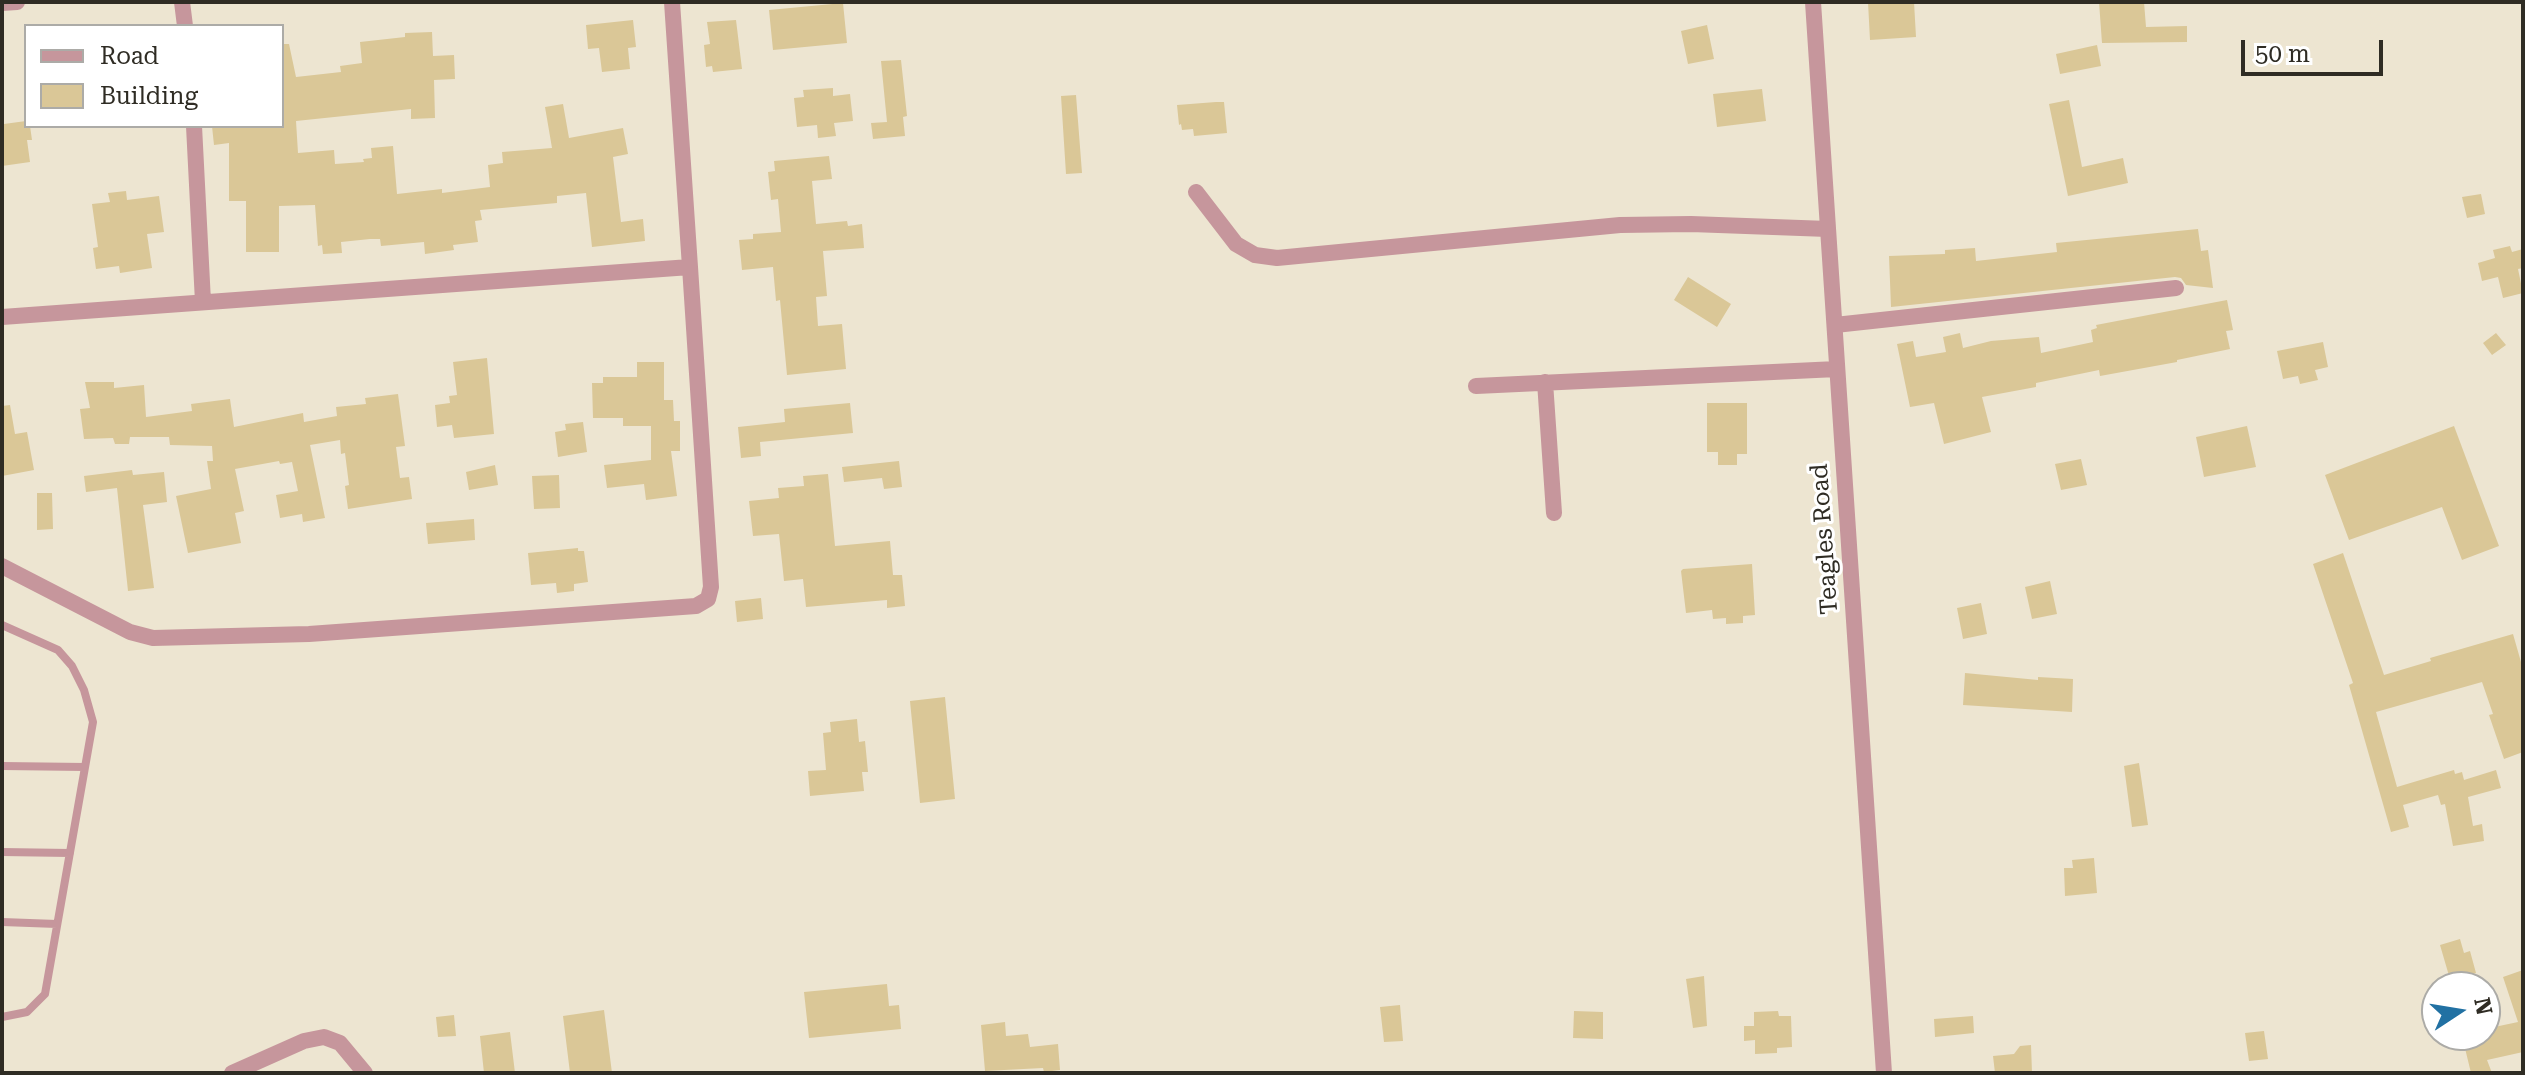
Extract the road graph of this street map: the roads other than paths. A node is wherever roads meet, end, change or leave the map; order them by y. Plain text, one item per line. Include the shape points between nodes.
1 (17, 2) edge
2 (182, 2) edge
3 (672, 2) edge
4 (1813, 2) edge
5 (2, 3) edge
6 (185, 24) edge
7 (194, 128) edge
8 (1196, 192) dead end
9 (1828, 229) junction
10 (690, 267) junction
11 (2176, 288) dead end
12 (203, 302) junction
13 (2, 317) edge
14 (1835, 325) junction
15 (1837, 369) junction
16 (1545, 382) junction
17 (1476, 386) dead end
18 (1554, 513) dead end
19 (2, 566) edge
20 (2, 625) edge
21 (2, 766) edge
22 (85, 767) junction
23 (2, 852) edge
24 (70, 853) junction
25 (2, 922) edge
26 (57, 924) junction
27 (2, 1017) edge
28 (232, 1073) edge
29 (365, 1073) edge
30 (1884, 1073) edge

1 - 5 street
2 - 6 street
3 - 10 street
4 - 9 street, Teagles Road
7 - 12 street
8 - 9 street via 1236,244 1255,255 1277,258 1620,225
9 - 14 street, Teagles Road
10 - 12 street
10 - 19 street via 711,587 708,599 696,606 309,634 153,638 130,632
11 - 14 street
12 - 13 street
14 - 15 street, Teagles Road
15 - 16 street
15 - 30 street, Teagles Road
16 - 17 street
16 - 18 street
20 - 22 lane via 58,650 72,666 93,722
21 - 22 lane
22 - 24 lane
23 - 24 lane
24 - 26 lane
25 - 26 lane
26 - 27 lane via 45,994 27,1012
28 - 29 street via 324,1037 340,1043

